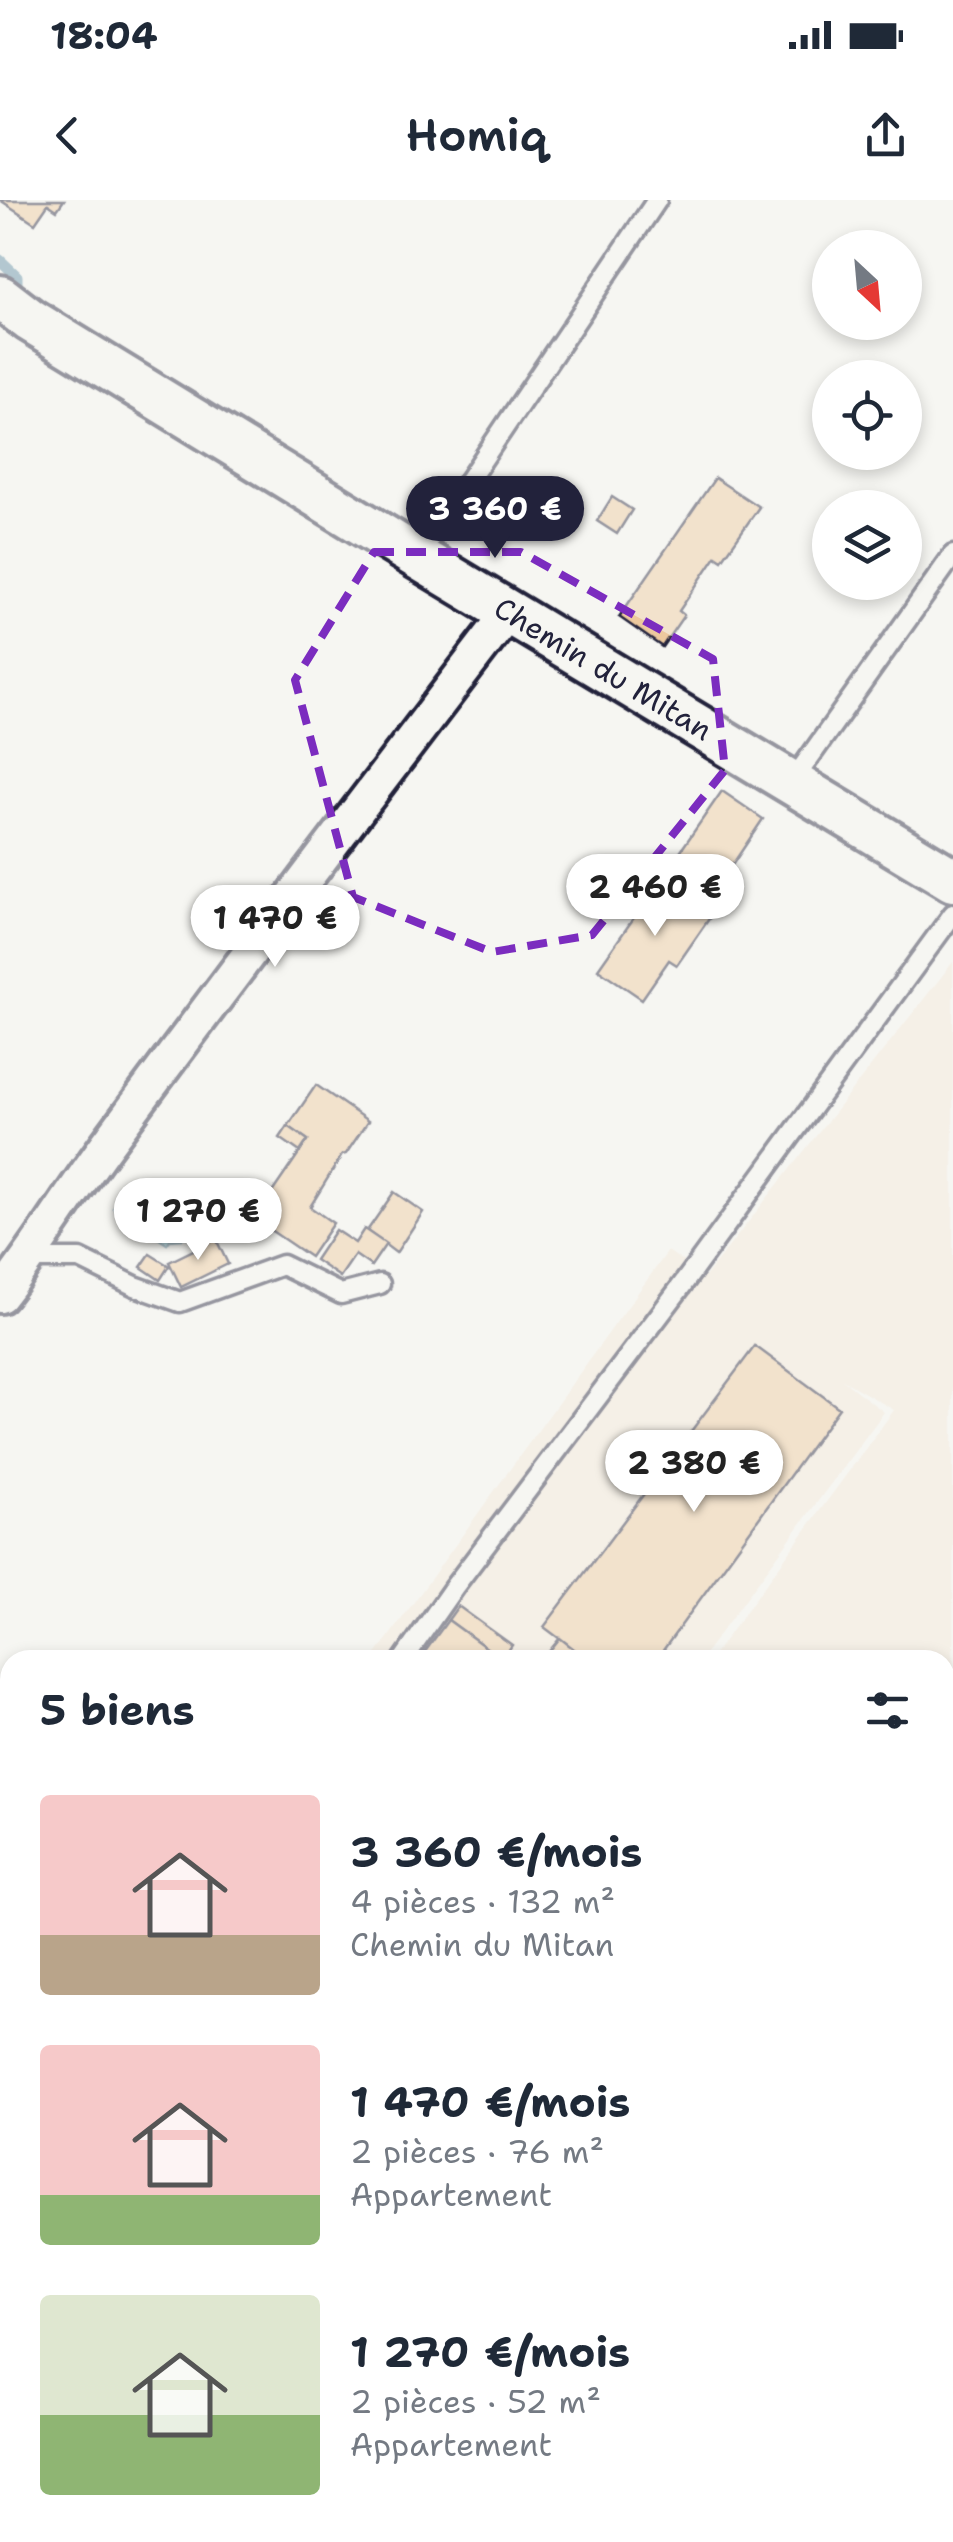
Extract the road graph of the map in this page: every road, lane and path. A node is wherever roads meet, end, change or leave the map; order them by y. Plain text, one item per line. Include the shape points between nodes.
1 (656, 200) edge
2 (0, 298) edge
3 (953, 555) edge
4 (417, 557) junction
5 (509, 612) junction
6 (791, 783) junction
7 (953, 880) edge
8 (953, 914) edge
9 (28, 1259) junction
10 (380, 1284) dead end
11 (0, 1296) edge
12 (410, 1650) edge

1 - 4 lane
2 - 4 street, Chemin du Mitan
3 - 6 lane
4 - 5 street, Chemin du Mitan
5 - 6 street, Chemin du Mitan
5 - 9 street via 128,1116
6 - 7 street, Chemin du Mitan
8 - 12 lane
9 - 10 lane via 80,1259 180,1302 282,1265 342,1294
9 - 11 street

